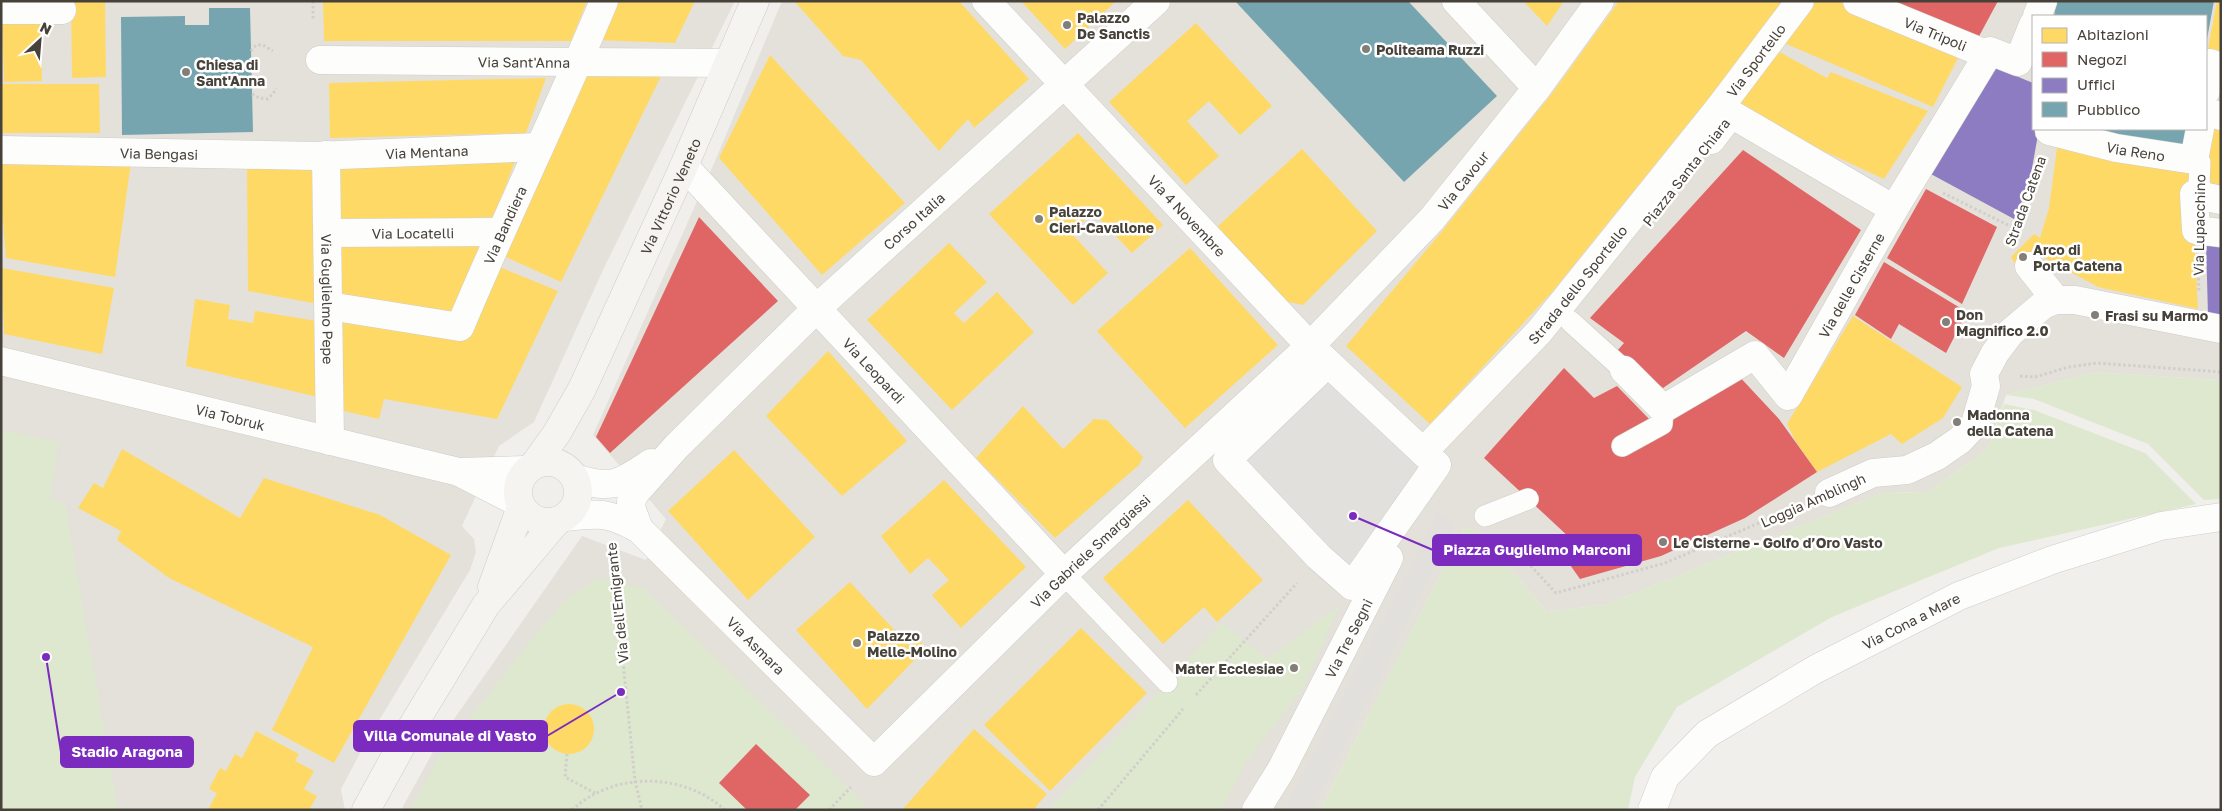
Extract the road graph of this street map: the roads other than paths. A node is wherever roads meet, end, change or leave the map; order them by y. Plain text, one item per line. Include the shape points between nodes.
1 (604, 1) edge
2 (755, 1) edge
3 (986, 1) edge
4 (1156, 1) edge
5 (1456, 1) edge
6 (1600, 1) edge
7 (1800, 1) edge
8 (1857, 1) edge
9 (2043, 1) edge
10 (1, 10) edge
11 (62, 10) dead end
12 (2037, 15) edge
13 (2032, 30) edge
14 (1988, 55) junction
15 (320, 60) dead end
16 (578, 62) junction
17 (728, 63) junction
18 (2215, 65) edge
19 (2025, 66) edge
20 (1063, 83) junction
21 (1537, 88) junction
22 (2207, 88) edge
23 (1726, 111) junction
24 (2207, 112) edge
25 (2221, 116) edge
26 (2049, 130) edge
27 (2200, 130) edge
28 (538, 147) junction
29 (1, 150) edge
30 (321, 156) junction
31 (2194, 160) junction
32 (684, 166) junction
33 (2210, 197) edge
34 (1894, 209) junction
35 (500, 232) junction
36 (2209, 232) edge
37 (328, 233) junction
38 (2029, 266) dead end
39 (2056, 300) junction
40 (329, 306) junction
41 (816, 308) junction
42 (1570, 321) joint
43 (2210, 328) edge
44 (1319, 355) junction
45 (1, 361) edge
46 (1624, 370) joint
47 (1663, 409) junction
48 (563, 433) junction
49 (330, 441) junction
50 (1622, 446) dead end
51 (1430, 459) junction
52 (530, 467) junction
53 (459, 472) junction
54 (573, 475) junction
55 (640, 479) junction
56 (1829, 493) road end
57 (1528, 499) dead end
58 (520, 505) junction
59 (1485, 516) road end
60 (2221, 517) edge
61 (561, 519) junction
62 (638, 529) junction
63 (1064, 574) junction
64 (486, 605) junction
65 (1167, 682) dead end
66 (874, 762) joint
67 (366, 810) edge
68 (1256, 810) edge
69 (1652, 810) edge

1 - 16 street, Via Bandiera
2 - 17 street, Via Vittorio Veneto
3 - 20 street, Via 4 Novembre
4 - 20 street, Corso Italia
5 - 21 street
6 - 21 street, Via Cavour
7 - 23 street, Via Sportello
8 - 14 street, Via Tripoli
9 - 12 street
10 - 11 street
13 - 19 street
14 - 19 street via 1990,51
14 - 34 street, Via delle Cisterne
15 - 16 street, Via Sant'Anna
16 - 17 street, Via Sant'Anna
16 - 28 street, Via Bandiera
17 - 32 street, Via Vittorio Veneto
18 - 22 street
20 - 41 street, Corso Italia
20 - 44 street, Via 4 Novembre
21 - 44 street, Via Cavour
23 - 34 street, Piazza Santa Chiara
23 - 42 street, Piazza Santa Chiara
23 - 51 street, Strada dello Sportello
24 - 25 street
26 - 31 street, Via Reno via 2116,148
27 - 31 street, Via Lupacchino
28 - 30 street, Via Mentana
28 - 35 street, Via Bandiera
29 - 30 street, Via Bengasi
30 - 37 street, Via Guglielmo Pepe
31 - 33 lane, Via Lupacchino via 2200,162
32 - 41 street, Via Leopardi
32 - 48 street, Via Vittorio Veneto
33 - 36 street via 2194,194 2196,230
34 - 47 street, Via delle Cisterne via 1788,396 1756,356
35 - 37 street, Via Locatelli
35 - 40 street, Via Bandiera via 460,327
37 - 40 street, Via Guglielmo Pepe
38 - 39 street
39 - 43 street via 2088,302
39 - 56 street, Loggia Amblingh via 2035,310 2010,333 1995,353 1984,374 1986,386 1975,424 1960,440 1937,456 1907,470 1872,473
40 - 49 street, Via Guglielmo Pepe
41 - 55 street, Corso Italia
41 - 63 street, Via Leopardi
42 - 46 lane, Piazza Santa Chiara
44 - 51 street, Via 4 Novembre
44 - 51 street via 1226,460 1319,557 1352,586
44 - 63 street, Via Gabriele Smargiassi
45 - 49 street, Via Tobruk
46 - 47 street
47 - 50 lane via 1662,424
48 - 52 street, Via Vittorio Veneto
48 - 54 street
49 - 53 street, Via Tobruk
51 - 68 street, Via Tre Segni via 1281,770
52 - 53 street
52 - 54 street via 542,462 557,463
52 - 58 street via 518,485
53 - 58 street
54 - 55 street via 593,484 608,485
54 - 61 street via 578,495 572,511
55 - 62 street via 631,501
57 - 59 lane
58 - 61 street via 536,520
58 - 64 street
60 - 69 street, Via Cona a Mare via 2161,526 2052,560 1958,596 1816,669 1707,734 1665,777
61 - 62 street via 607,514
61 - 64 street
62 - 66 street, Via Asmara
63 - 65 lane
63 - 66 street, Via Gabriele Smargiassi
64 - 67 street

